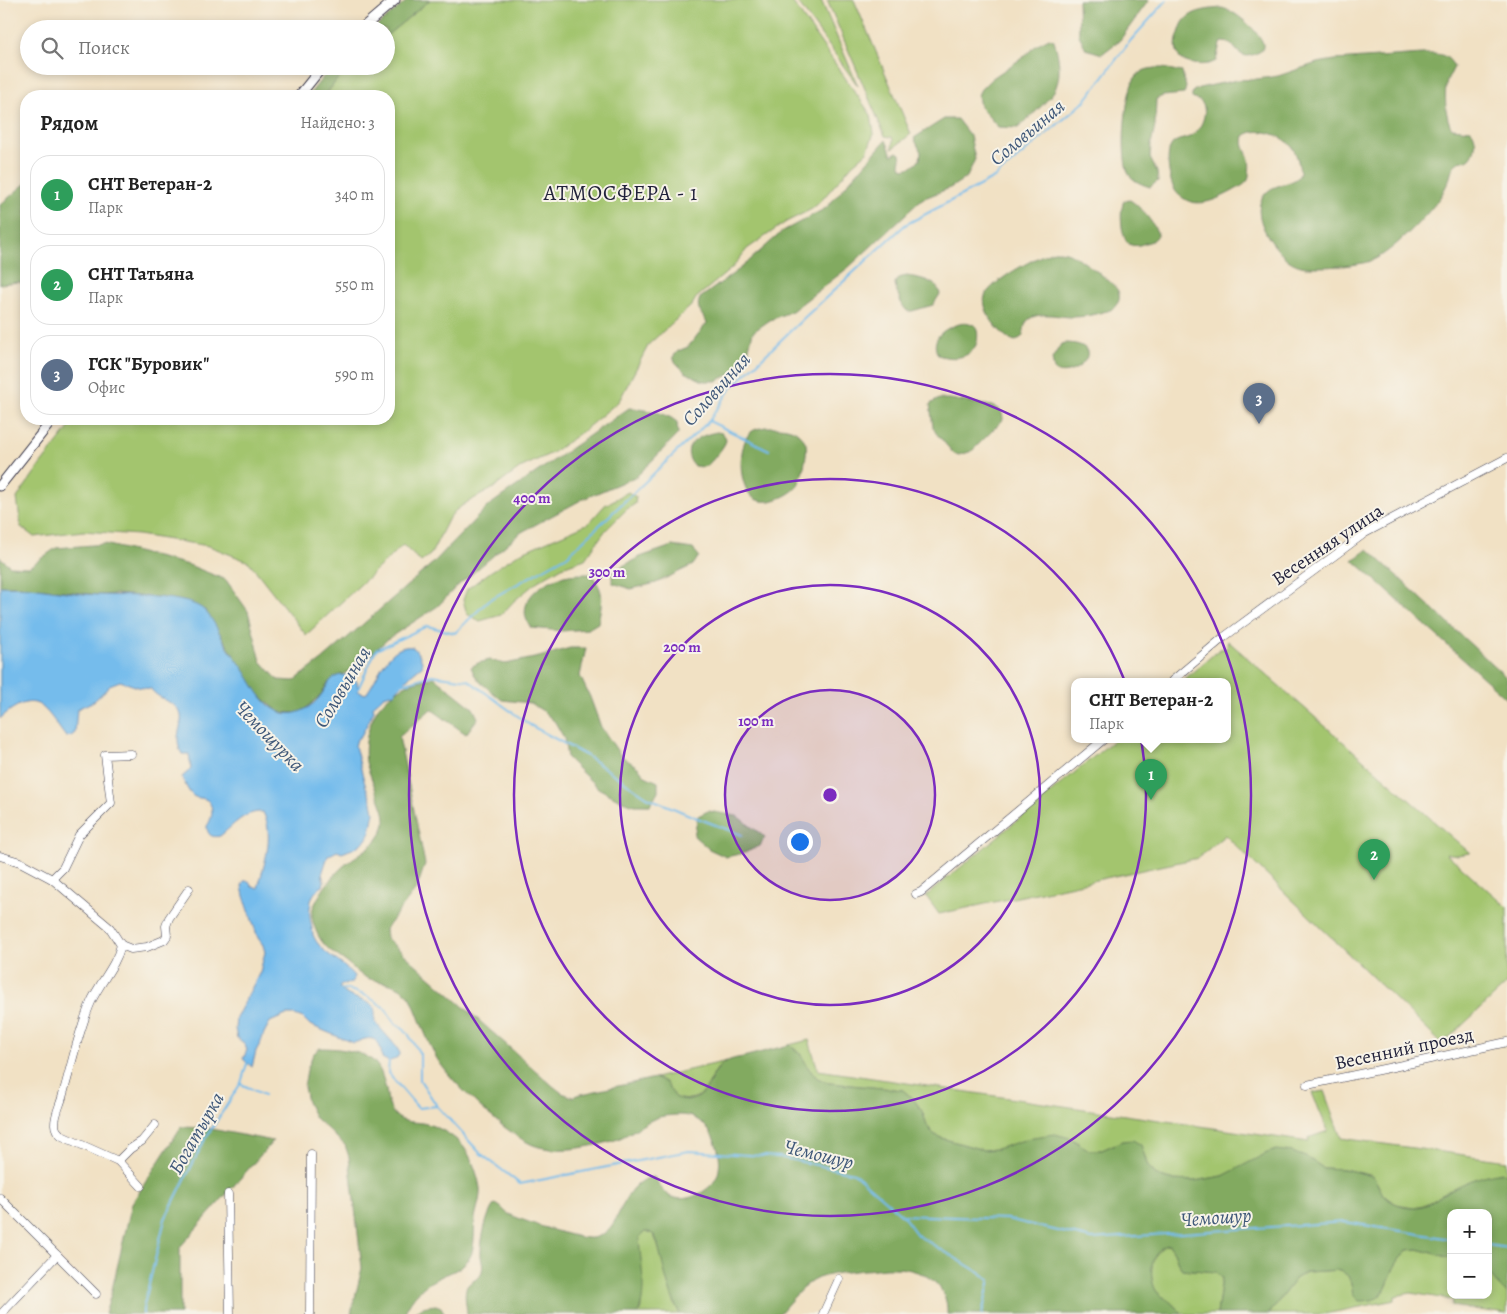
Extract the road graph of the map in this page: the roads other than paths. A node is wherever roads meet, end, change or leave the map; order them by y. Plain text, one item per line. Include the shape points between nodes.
1 (395, 0) edge
2 (372, 20) edge
3 (316, 75) edge
4 (304, 90) edge
5 (48, 425) edge
6 (1505, 460) edge
7 (0, 486) edge
8 (1176, 678) edge
9 (1099, 743) edge
10 (130, 754) dead end
11 (0, 856) edge
12 (52, 879) junction
13 (189, 889) dead end
14 (916, 894) dead end
15 (121, 945) junction
16 (1507, 1042) edge
17 (1308, 1085) dead end
18 (154, 1125) dead end
19 (311, 1154) dead end
20 (118, 1161) junction
21 (141, 1186) dead end
22 (228, 1194) dead end
23 (0, 1198) edge
24 (57, 1255) junction
25 (839, 1279) dead end
26 (96, 1294) dead end
27 (0, 1314) edge
28 (230, 1314) edge
29 (310, 1314) edge
30 (823, 1314) edge

1 - 2 street
3 - 4 street
5 - 7 street
6 - 8 street, Весенняя улица via 1365,533 1224,637
9 - 14 street
10 - 12 street via 105,755 111,803 78,835 63,868
11 - 12 street via 20,862
12 - 15 street via 110,928
13 - 15 street via 169,918 164,940 147,948
15 - 20 street via 117,958 91,1002 54,1125 62,1136
16 - 17 street, Весенний проезд
18 - 20 street via 142,1141
19 - 29 street
20 - 21 street
22 - 28 street
23 - 24 street
24 - 26 street
24 - 27 street
25 - 30 street

